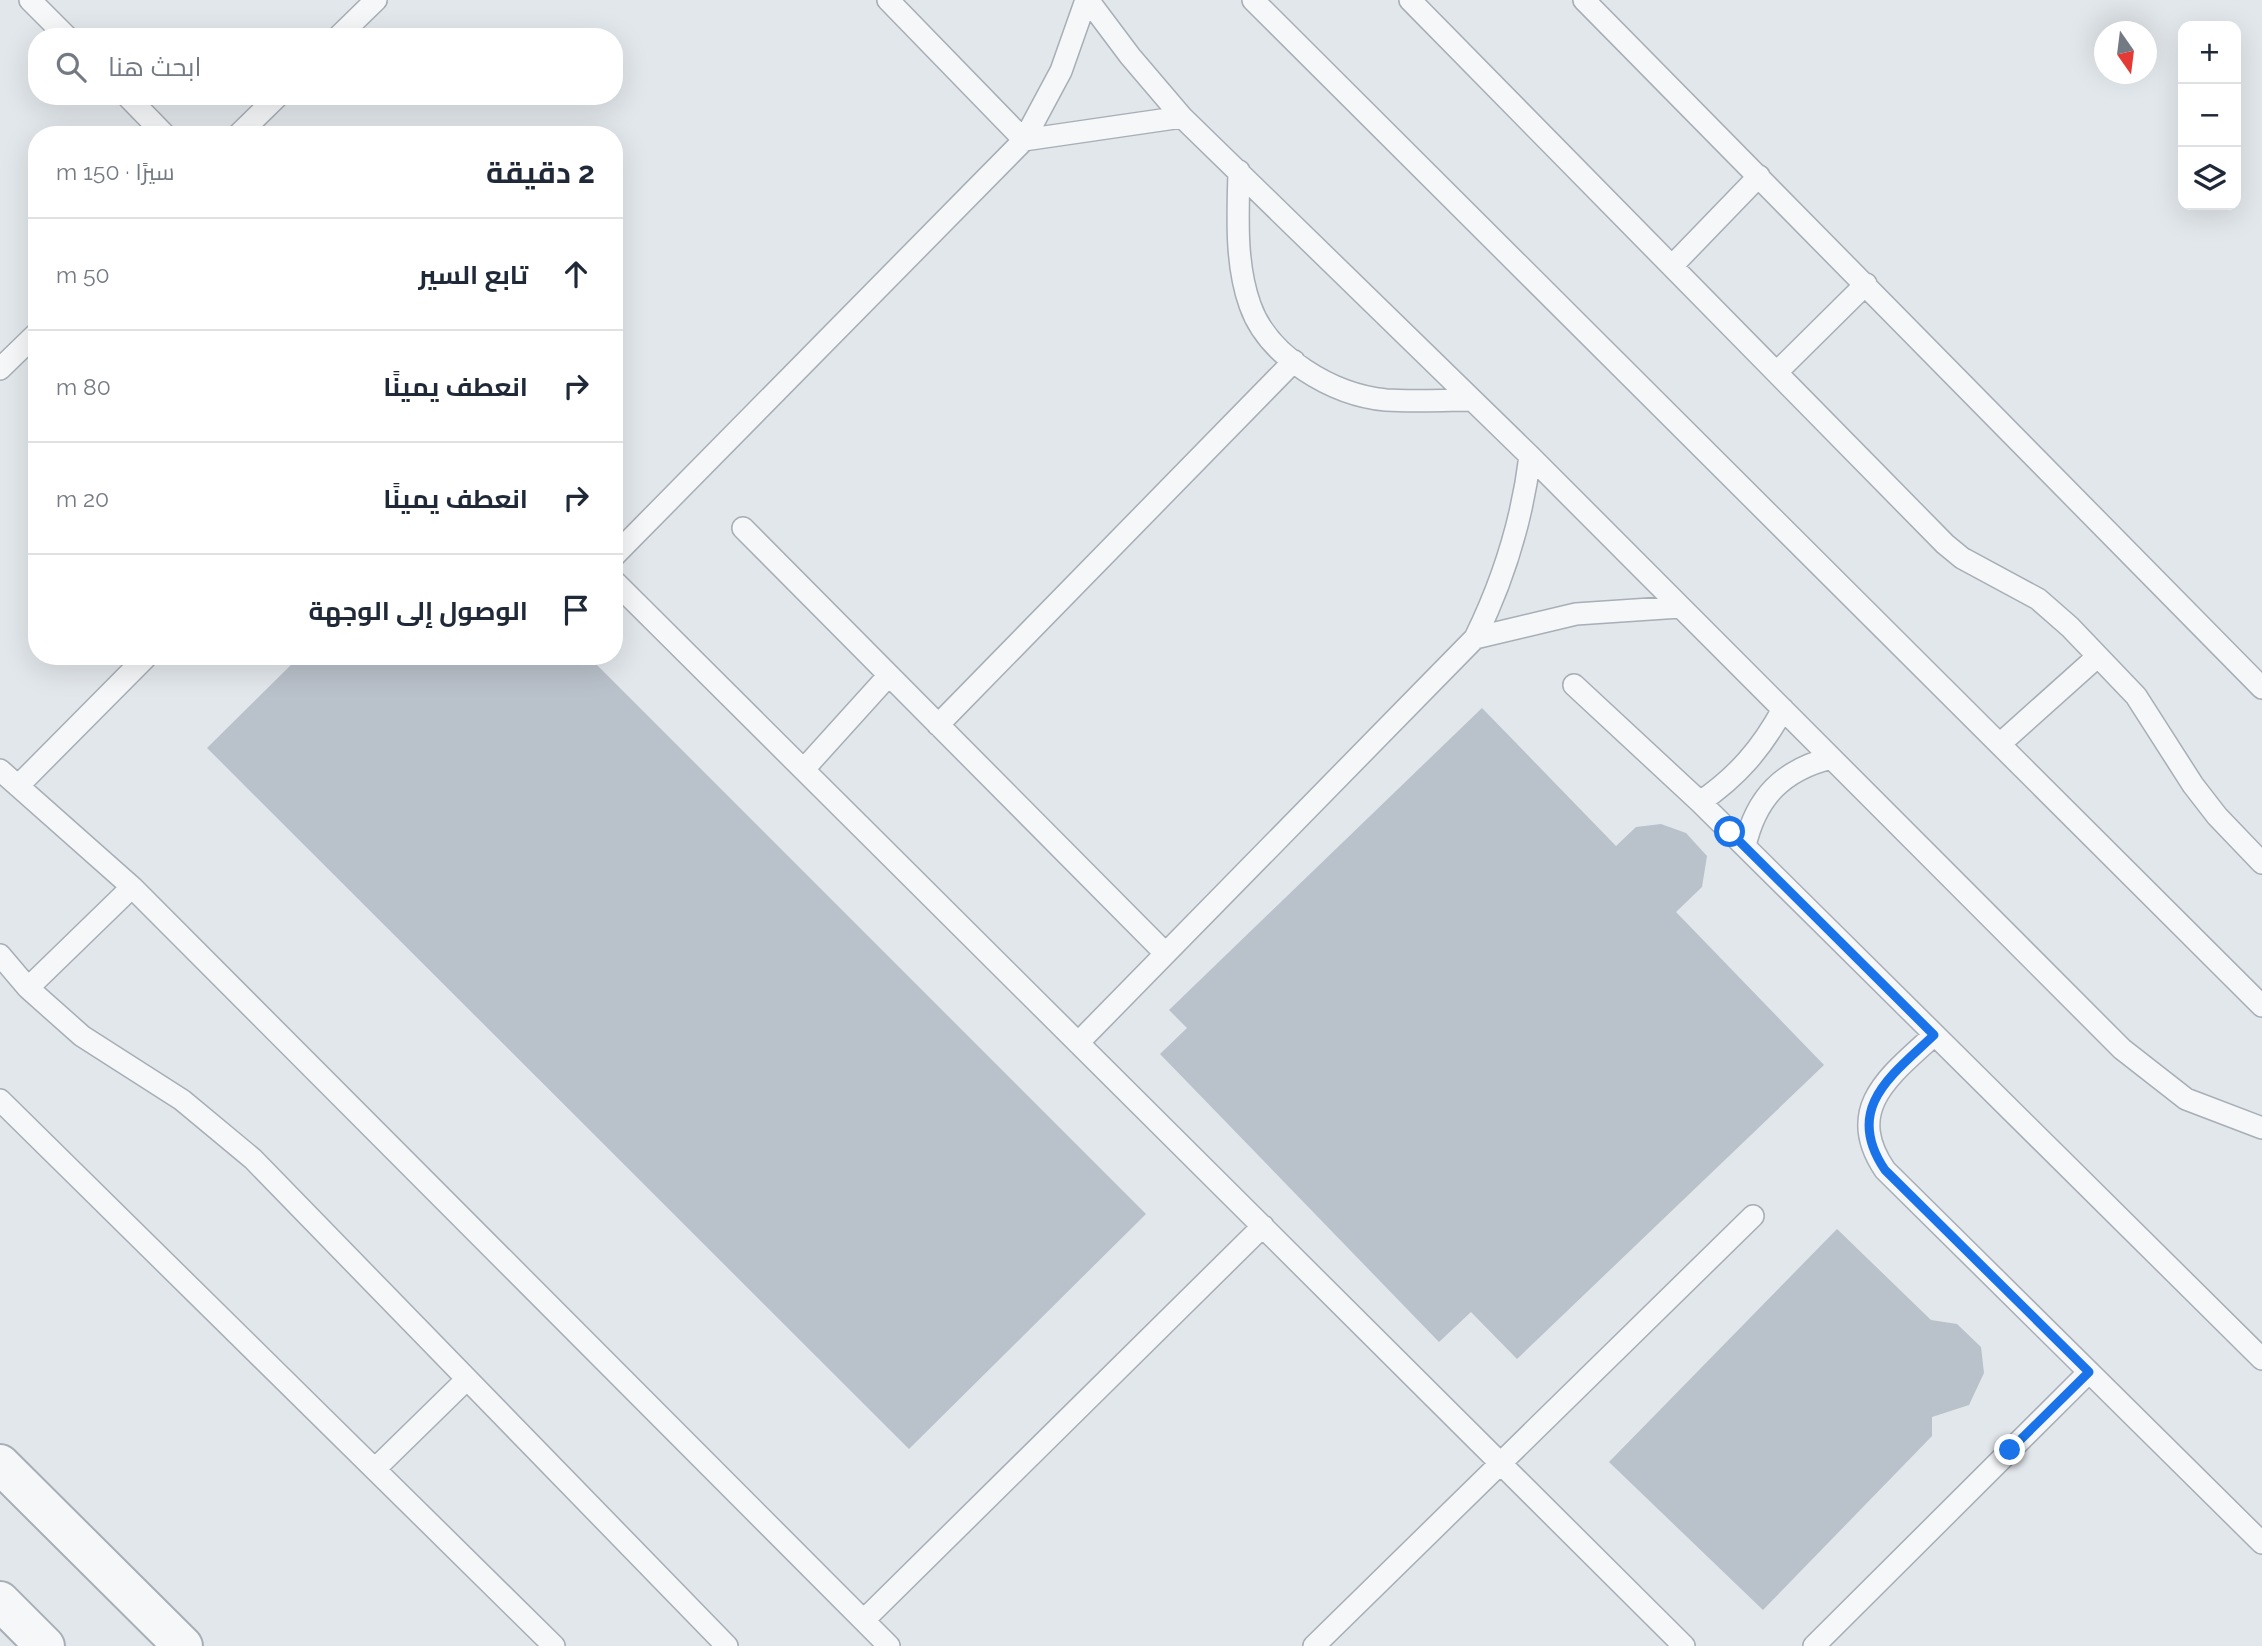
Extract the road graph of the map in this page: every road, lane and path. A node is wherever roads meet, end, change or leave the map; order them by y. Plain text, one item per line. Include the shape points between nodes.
1 (30, 0) edge
2 (376, 0) edge
3 (888, 0) edge
4 (1087, 0) edge
5 (1253, 0) edge
6 (1410, 0) edge
7 (1584, 0) edge
8 (58, 28) edge
9 (347, 28) edge
10 (136, 105) edge
11 (269, 105) edge
12 (1182, 117) junction
13 (156, 126) edge
14 (247, 126) edge
15 (1024, 140) junction
16 (1238, 171) junction
17 (1759, 176) junction
18 (1673, 265) junction
19 (1866, 284) junction
20 (28, 342) edge
21 (1294, 361) junction
22 (0, 369) edge
23 (1778, 371) junction
24 (1472, 400) junction
25 (1530, 456) junction
26 (743, 528) dead end
27 (623, 547) edge
28 (623, 590) edge
29 (1680, 607) junction
30 (1475, 638) junction
31 (2097, 657) junction
32 (139, 665) edge
33 (889, 675) junction
34 (1574, 685) dead end
35 (2262, 688) edge
36 (1783, 709) junction
37 (939, 725) junction
38 (2001, 743) junction
39 (1831, 758) junction
40 (804, 769) junction
41 (0, 770) edge
42 (18, 786) junction
43 (1700, 802) junction
44 (1745, 846) junction
45 (2262, 863) edge
46 (132, 887) junction
47 (1164, 952) junction
48 (0, 955) edge
49 (28, 988) junction
50 (2262, 1006) edge
51 (1934, 1035) junction
52 (1078, 1043) junction
53 (0, 1100) edge
54 (2262, 1128) edge
55 (1753, 1216) dead end
56 (1263, 1226) junction
57 (2262, 1359) edge
58 (2089, 1372) junction
59 (467, 1379) junction
60 (0, 1464) edge
61 (1502, 1465) junction
62 (376, 1468) junction
63 (2262, 1544) edge
64 (0, 1601) edge
65 (864, 1620) junction
66 (45, 1646) edge
67 (183, 1646) edge
68 (554, 1646) edge
69 (727, 1646) edge
70 (889, 1646) edge
71 (1314, 1646) edge
72 (1684, 1646) edge
73 (1814, 1646) edge

1 - 8 lane
2 - 9 lane
3 - 15 lane
4 - 12 lane
4 - 15 lane via 1061,71
5 - 38 lane
6 - 18 lane
7 - 17 lane
10 - 13 lane
11 - 14 lane
12 - 15 lane
12 - 16 lane
15 - 27 lane
16 - 21 lane via 1238,234 1250,306 1270,338
16 - 24 lane
17 - 18 lane
17 - 19 lane
18 - 23 lane
19 - 23 lane
19 - 35 lane
20 - 22 lane
21 - 24 lane via 1322,380 1384,400
21 - 37 lane
23 - 31 lane via 1945,544 2038,599
24 - 25 lane
25 - 29 lane
25 - 30 lane via 1513,548
26 - 33 lane
28 - 40 lane
29 - 30 lane via 1576,614
29 - 36 lane
30 - 47 lane
31 - 38 lane
31 - 45 lane via 2136,696 2193,785
32 - 42 lane
33 - 37 lane
33 - 40 lane
34 - 43 lane
36 - 39 lane
36 - 43 lane via 1740,771
37 - 47 lane
38 - 50 lane
39 - 44 lane via 1790,773 1773,787 1759,805
39 - 54 lane via 2153,1076 2186,1099
40 - 52 lane
41 - 42 lane
42 - 46 lane
43 - 44 lane
44 - 51 lane
46 - 49 lane
46 - 65 lane
47 - 52 lane
48 - 49 lane
49 - 59 lane via 82,1036 182,1100 253,1158
51 - 57 lane
51 - 58 lane via 1874,1096 1869,1115 1874,1154
52 - 56 lane
53 - 62 lane
55 - 61 lane
56 - 61 lane
56 - 65 lane
58 - 63 lane
58 - 73 lane
59 - 62 lane
59 - 69 lane
60 - 67 street
61 - 71 lane
61 - 72 lane
62 - 68 lane
64 - 66 street
65 - 70 lane

